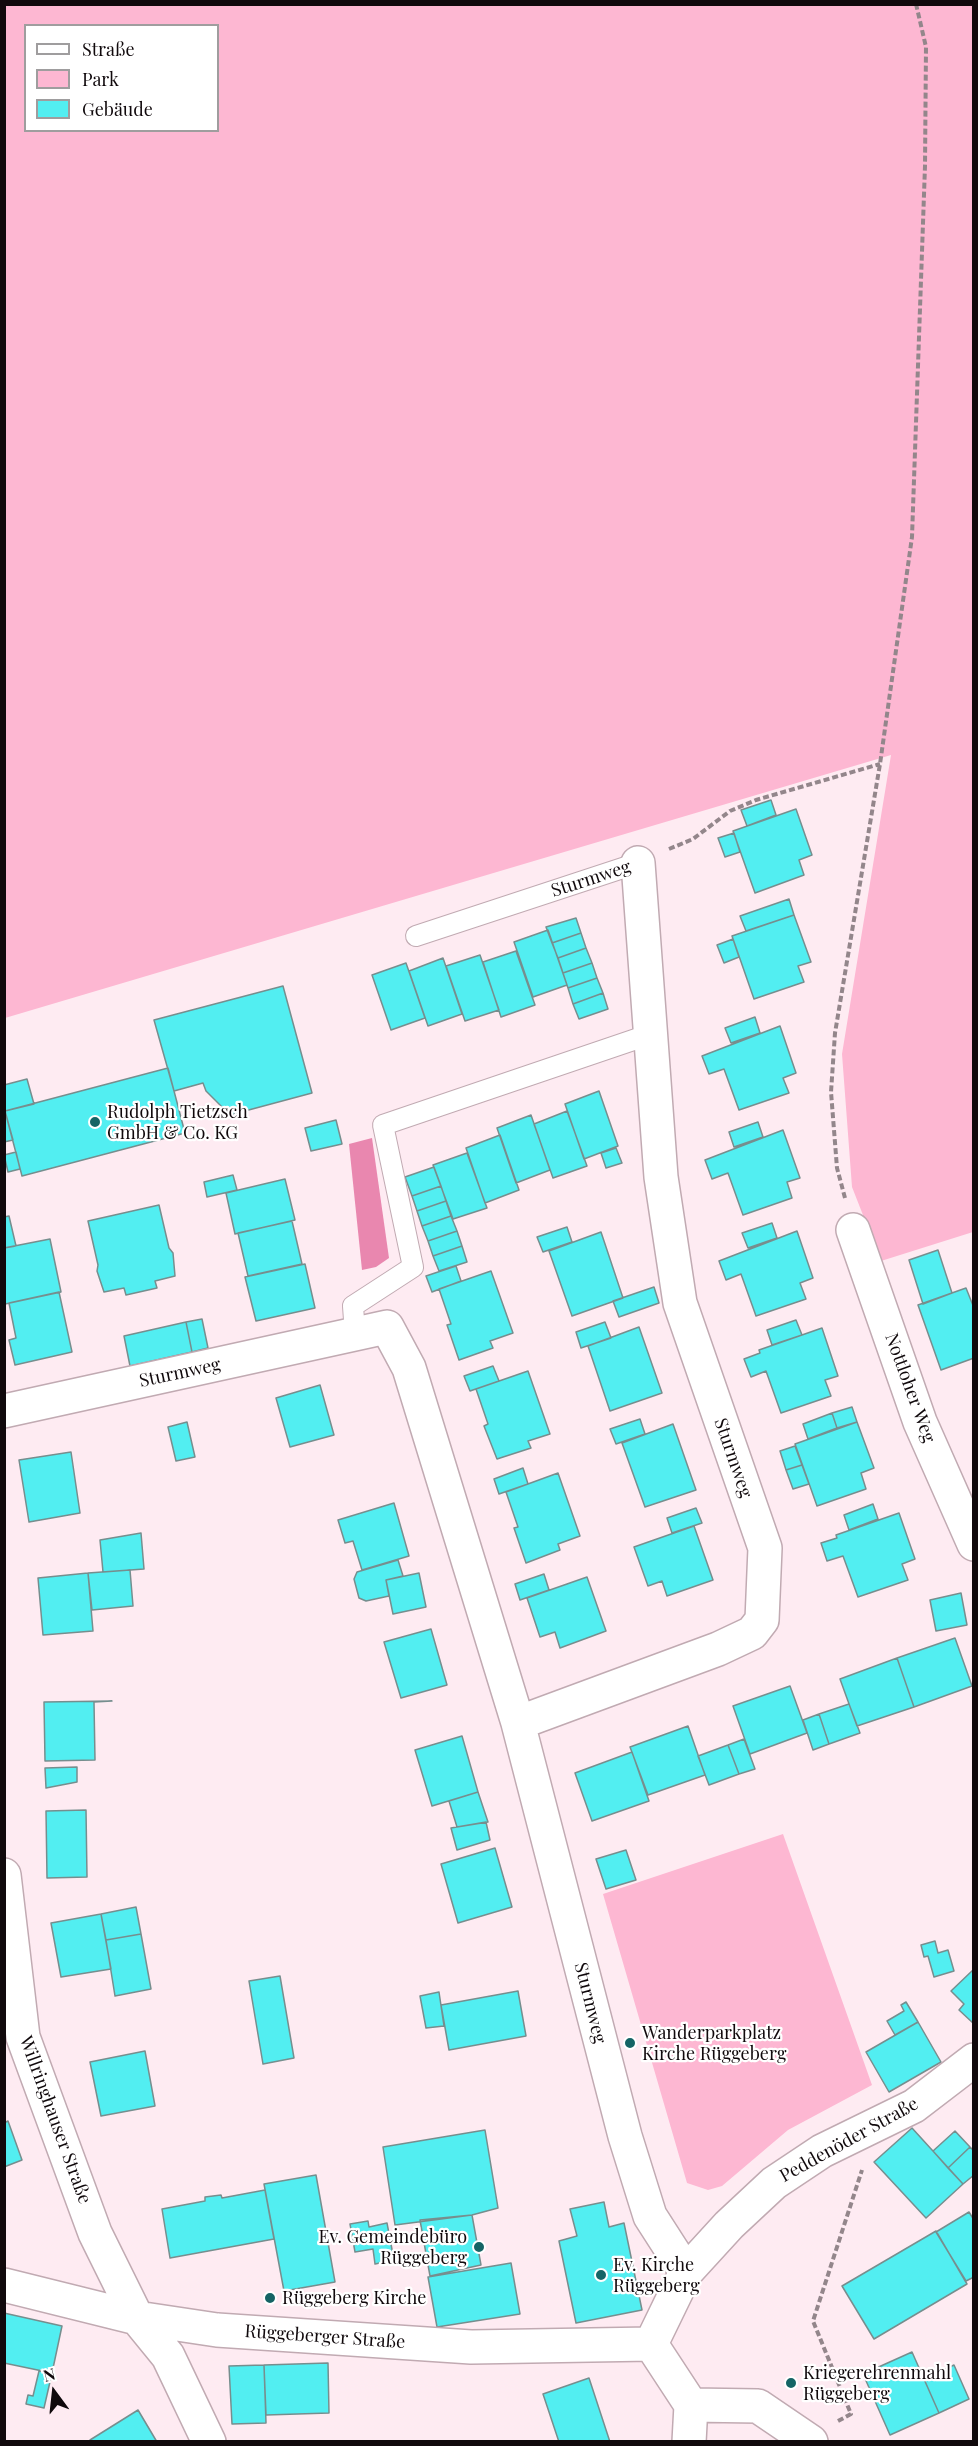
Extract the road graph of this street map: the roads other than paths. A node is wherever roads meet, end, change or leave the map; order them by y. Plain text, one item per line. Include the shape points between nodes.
1 (638, 862) joint
2 (416, 936) dead end
3 (651, 1034) junction
4 (853, 1230) road end
5 (355, 1335) junction
6 (4, 1411) edge
7 (974, 1544) edge
8 (518, 1723) junction
9 (4, 1875) edge
10 (7, 1927) edge
11 (974, 2060) edge
12 (686, 2272) junction
13 (4, 2285) edge
14 (138, 2318) junction
15 (651, 2344) junction
16 (692, 2405) junction
17 (808, 2439) edge
18 (209, 2442) edge
19 (689, 2442) edge

1 - 2 lane, Sturmweg
1 - 3 street, Sturmweg
3 - 5 lane via 383,1125 413,1267 353,1306
3 - 8 street, Sturmweg via 662,1177 680,1303 765,1548 762,1620 752,1633 718,1649
4 - 7 street, Nottloher Weg via 920,1422
5 - 6 street, Sturmweg
5 - 8 street, Sturmweg via 387,1327 409,1368
8 - 12 street, Sturmweg via 625,2136 650,2216
9 - 10 street, Willringhauser Straße
10 - 14 street, Willringhauser Straße via 23,2037 95,2233
11 - 12 street, Peddenöder Straße via 914,2106 822,2151 774,2183
12 - 15 street, Peddenöder Straße
13 - 14 street, Rüggeberger Straße
14 - 15 street, Rüggeberger Straße via 217,2330 471,2347
14 - 18 street, Willringhauser Straße via 168,2356
15 - 16 street
16 - 17 street via 758,2406
16 - 19 street

